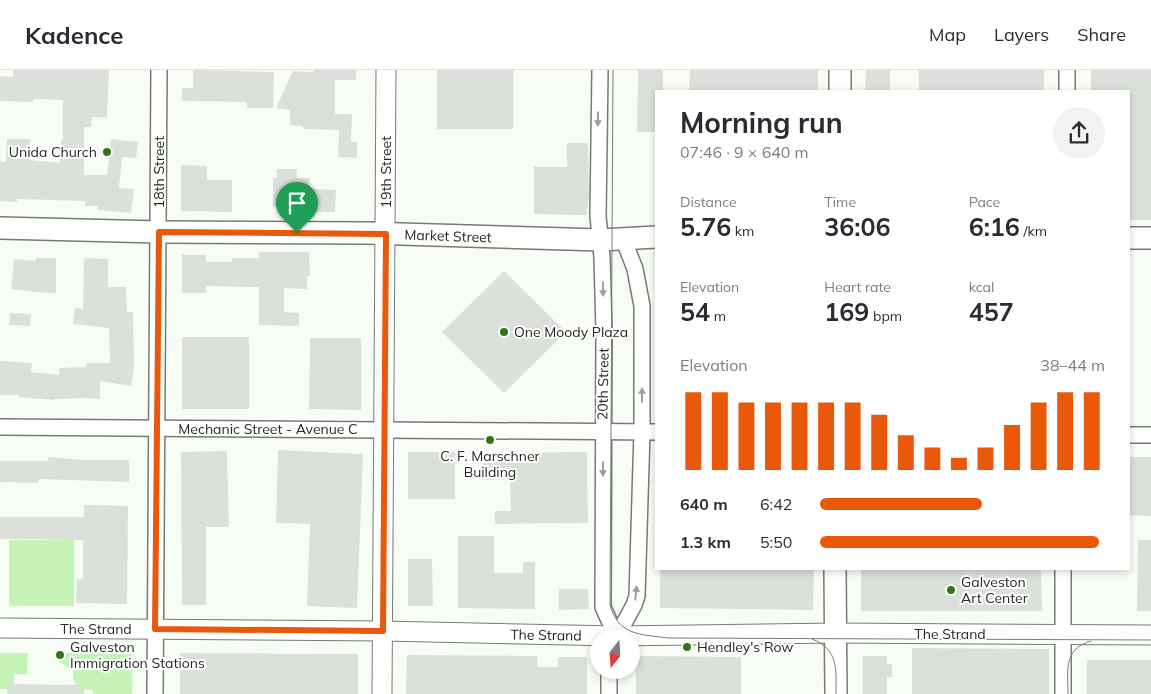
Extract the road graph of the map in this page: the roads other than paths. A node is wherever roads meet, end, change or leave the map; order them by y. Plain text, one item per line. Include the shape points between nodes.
1 (160, 70) edge
2 (386, 70) edge
3 (600, 70) edge
4 (840, 70) edge
5 (1067, 70) edge
6 (840, 90) edge
7 (1066, 90) edge
8 (0, 228) edge
9 (159, 232) junction
10 (386, 234) junction
11 (655, 237) edge
12 (623, 238) junction
13 (1130, 238) edge
14 (1151, 238) edge
15 (601, 240) junction
16 (0, 427) edge
17 (157, 428) junction
18 (383, 430) junction
19 (603, 432) junction
20 (649, 432) edge
21 (1130, 435) edge
22 (1151, 435) edge
23 (835, 570) edge
24 (1064, 570) edge
25 (0, 628) edge
26 (155, 629) junction
27 (613, 629) edge
28 (620, 629) edge
29 (383, 631) junction
30 (837, 633) junction
31 (1063, 635) junction
32 (1151, 635) edge
33 (590, 636) edge
34 (640, 637) edge
35 (609, 679) edge
36 (154, 694) edge
37 (382, 694) edge
38 (610, 694) edge
39 (836, 694) edge
40 (1063, 694) edge

1 - 9 street, 18th Street
2 - 10 street, 19th Street
3 -> 15 street, 20th Street via 598,216
4 - 6 main road
5 - 7 street
8 - 9 main road, Market Street
9 - 10 main road, Market Street
9 - 17 street, 18th Street
10 - 15 main road, Market Street
10 - 18 street, 19th Street
11 - 12 main road, Market Street
12 - 15 main road, Market Street
20 -> 12 street via 642,306
13 - 14 main road
15 -> 19 street, 20th Street
16 - 17 street, Mechanic Street - Avenue C
17 - 18 street, Mechanic Street - Avenue C
17 - 26 street, 18th Street
18 - 19 street, Mechanic Street - Avenue C
18 - 29 street, 19th Street
19 - 20 street, Mechanic Street - Avenue C
19 -> 27 street, 20th Street via 603,606
28 -> 20 street via 637,596
21 - 22 street
23 - 30 main road
24 - 31 street
25 - 26 street, The Strand
26 - 29 street, The Strand
26 - 36 street, 18th Street
29 - 33 street, The Strand
29 - 37 street, 19th Street
30 - 31 street, The Strand
30 - 34 street, The Strand
30 - 39 main road
31 - 32 street, The Strand
31 - 40 street
35 - 38 street

